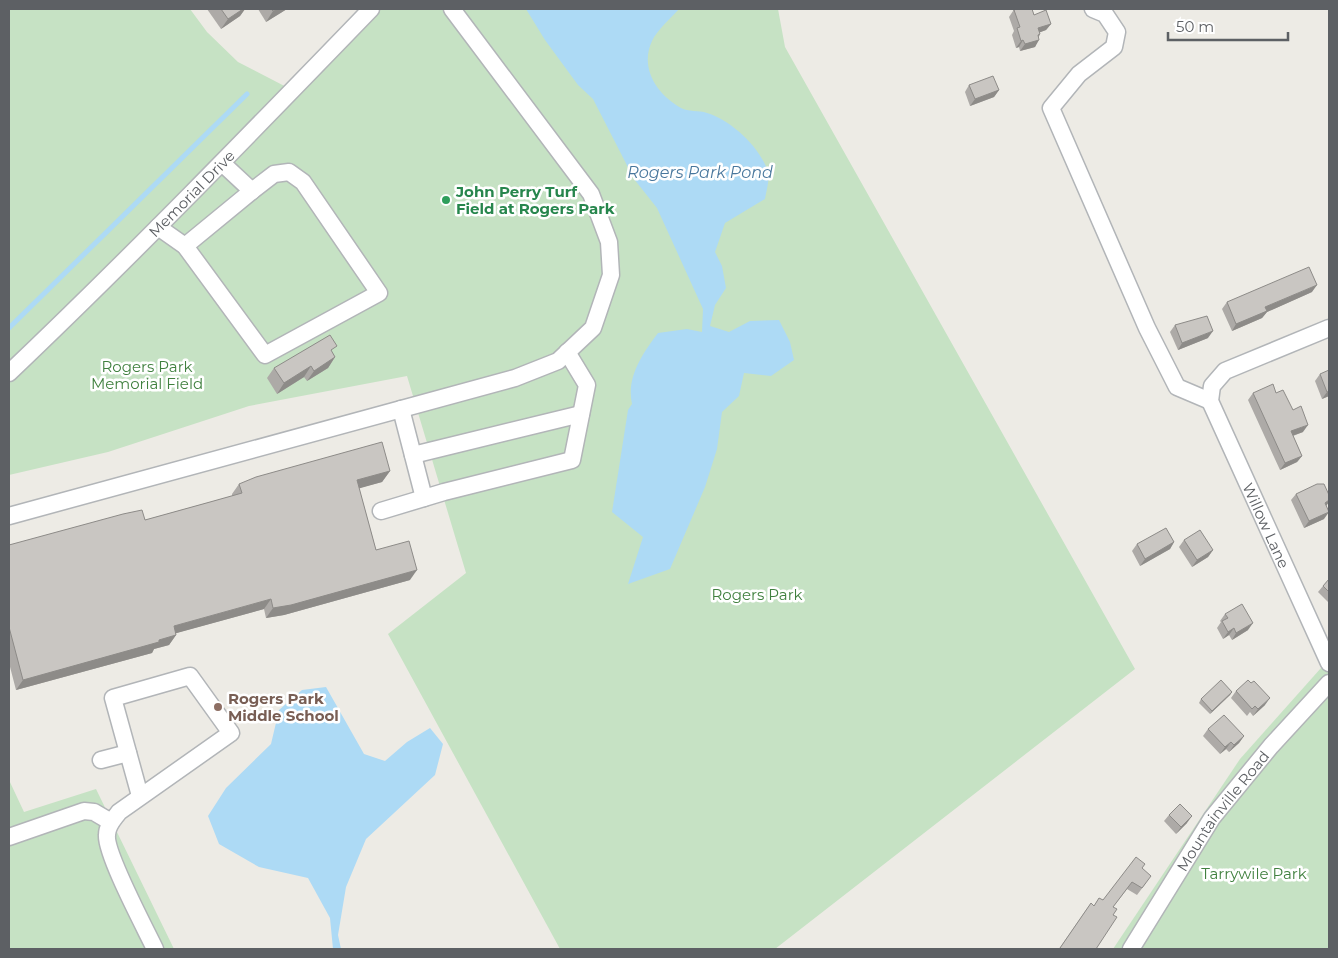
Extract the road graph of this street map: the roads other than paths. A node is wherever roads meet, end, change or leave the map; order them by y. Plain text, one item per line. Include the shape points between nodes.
1 (371, 9) edge
2 (452, 9) edge
3 (1093, 9) edge
4 (222, 163) junction
5 (252, 190) junction
6 (158, 227) junction
7 (185, 246) junction
8 (1329, 328) edge
9 (567, 352) junction
10 (9, 374) edge
11 (1211, 393) junction
12 (400, 409) junction
13 (581, 414) junction
14 (413, 455) junction
15 (424, 498) junction
16 (381, 511) dead end
17 (9, 516) edge
18 (1329, 663) edge
19 (1329, 683) edge
20 (128, 753) junction
21 (101, 760) dead end
22 (140, 796) junction
23 (111, 822) junction
24 (9, 837) edge
25 (155, 949) edge
26 (1131, 949) edge

1 - 4 street, Memorial Drive
2 - 9 street via 591,194 608,242 612,275 598,318 593,328
3 - 11 street via 1105,14 1118,32 1114,46 1078,74 1051,108 1147,328 1177,387
4 - 5 street
4 - 6 street, Memorial Drive
5 - 7 street
5 - 7 street via 274,174 289,172 303,182 379,293 265,355
6 - 7 street
6 - 10 street, Memorial Drive
8 - 11 street via 1225,372
9 - 12 street via 558,362 515,378
9 - 13 street via 587,385
11 - 18 street, Willow Lane
12 - 14 street
12 - 17 street
13 - 14 street
13 - 15 street via 572,460
14 - 15 street
15 - 16 street
19 - 26 street, Mountainville Road via 1271,746 1212,818
20 - 21 street
20 - 22 street
20 - 22 street via 113,698 190,676 231,733
22 - 23 street
23 - 24 street via 94,812 84,811
23 - 25 street via 106,836 112,856

